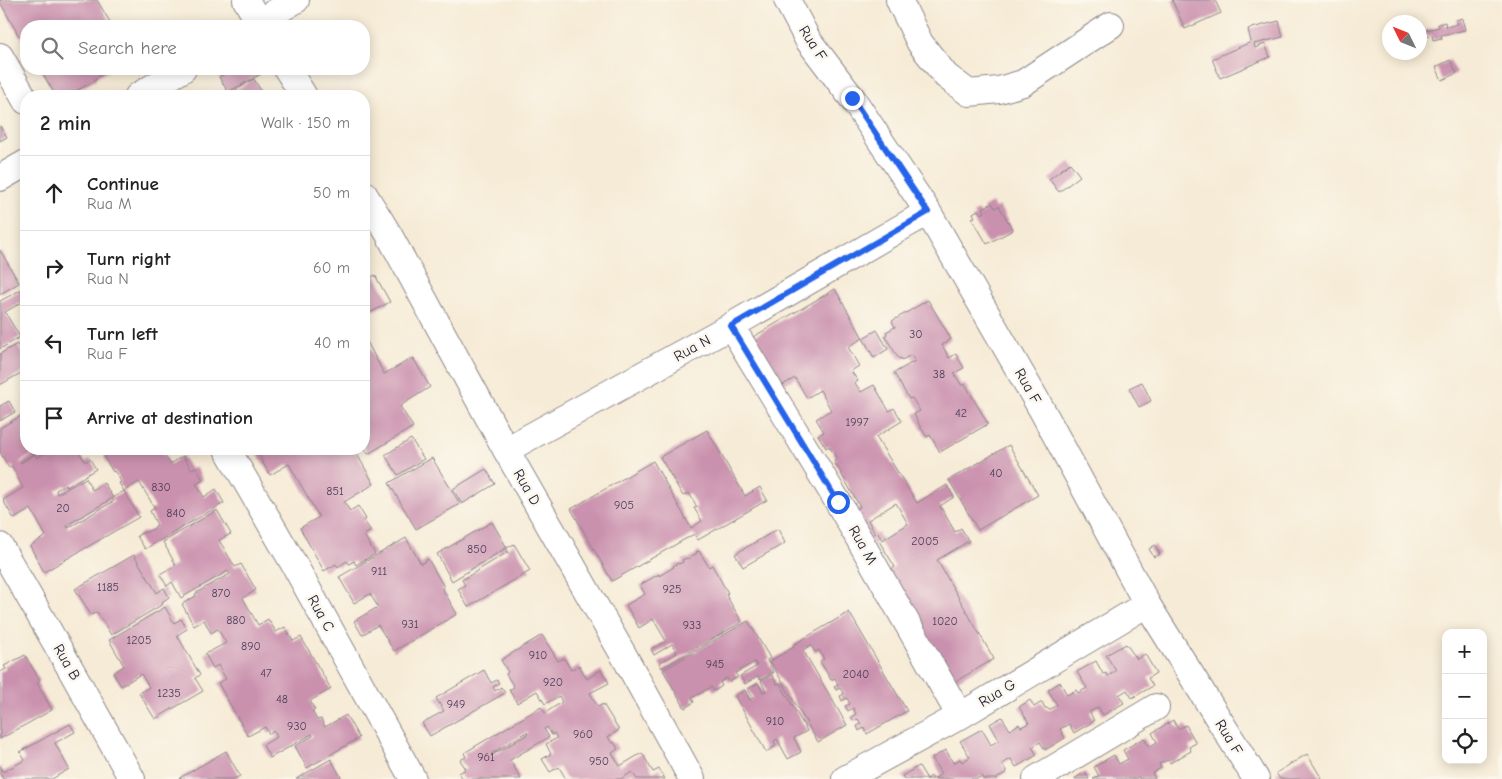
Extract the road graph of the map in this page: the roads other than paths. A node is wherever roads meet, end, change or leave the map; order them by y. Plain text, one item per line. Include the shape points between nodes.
1 (296, 0) edge
2 (787, 0) edge
3 (899, 0) edge
4 (254, 19) edge
5 (1111, 25) dead end
6 (0, 56) edge
7 (173, 75) edge
8 (291, 75) edge
9 (148, 90) edge
10 (300, 90) edge
11 (20, 91) edge
12 (20, 167) edge
13 (0, 178) edge
14 (370, 204) edge
15 (928, 212) junction
16 (731, 326) junction
17 (506, 450) junction
18 (230, 455) edge
19 (0, 546) edge
20 (1148, 604) junction
21 (1156, 707) dead end
22 (960, 716) junction
23 (132, 779) edge
24 (413, 779) edge
25 (692, 779) edge
26 (845, 779) edge
27 (1036, 779) edge
28 (1256, 779) edge

1 - 4 street
2 - 15 street, Rua F via 808,40 852,98
3 - 5 street via 920,43 946,76 969,93 999,90 1023,83
6 - 11 street
7 - 9 street
8 - 10 street
12 - 13 street
14 - 17 street, Rua D
15 - 16 street, Rua N
15 - 20 street, Rua F via 1042,410
16 - 17 street, Rua N
16 - 22 street, Rua M via 838,502
17 - 25 street, Rua D
18 - 24 street, Rua C
19 - 23 street, Rua B
20 - 22 street, Rua G
20 - 28 street, Rua F
21 - 27 street
22 - 26 street, Rua G

